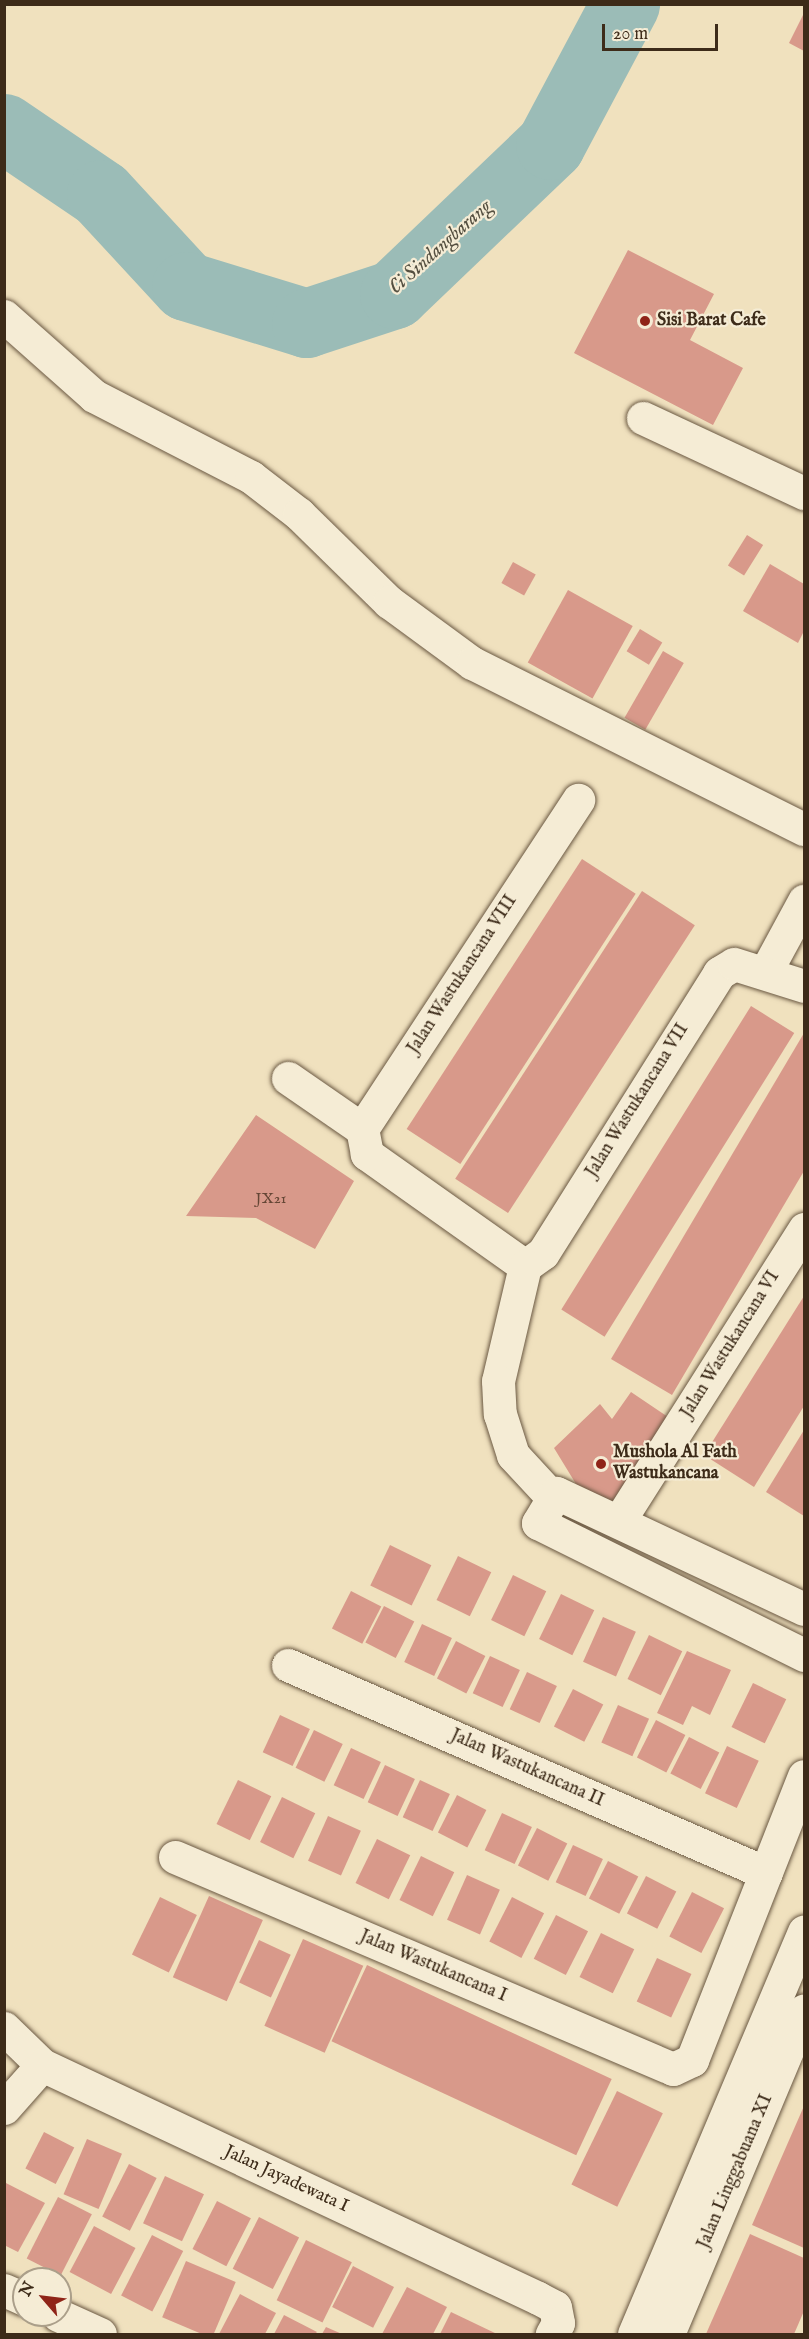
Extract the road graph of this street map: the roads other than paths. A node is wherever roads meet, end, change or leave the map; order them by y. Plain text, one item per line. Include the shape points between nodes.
1 (4, 316) edge
2 (643, 418) dead end
3 (804, 494) edge
4 (578, 800) dead end
5 (804, 829) edge
6 (804, 901) edge
7 (766, 971) junction
8 (804, 986) edge
9 (288, 1078) dead end
10 (365, 1142) junction
11 (804, 1229) edge
12 (525, 1266) junction
13 (550, 1495) junction
14 (619, 1521) junction
15 (804, 1609) edge
16 (804, 1655) edge
17 (288, 1665) dead end
18 (804, 1776) edge
19 (175, 1857) dead end
20 (766, 1873) junction
21 (804, 1931) edge
22 (804, 2010) edge
23 (4, 2028) edge
24 (42, 2065) junction
25 (4, 2108) edge
26 (72, 2323) edge
27 (91, 2333) edge
28 (552, 2334) edge
29 (634, 2334) edge
30 (669, 2334) edge

1 - 5 street via 94,396 252,477 299,514 388,602 472,663
2 - 3 street
4 - 10 street, Jalan Wastukancana VIII
6 - 7 street
7 - 8 street, Jalan Wastukancana VII
7 - 12 street, Jalan Wastukancana VII via 734,964 719,973 543,1253
9 - 10 street
10 - 12 street
11 - 14 street, Jalan Wastukancana VI
12 - 13 street via 498,1381 500,1414 513,1455
13 - 14 street via 556,1492
13 - 16 street via 538,1523 543,1529
14 - 15 street
17 - 20 street, Jalan Wastukancana II
18 - 20 street
19 - 20 street, Jalan Wastukancana I via 673,2069 692,2060
21 - 29 street
22 - 30 street, Jalan Linggabuana XI
23 - 24 street
24 - 25 street
24 - 28 street, Jalan Jayadewata I via 538,2298 555,2307 558,2323
26 - 27 street

